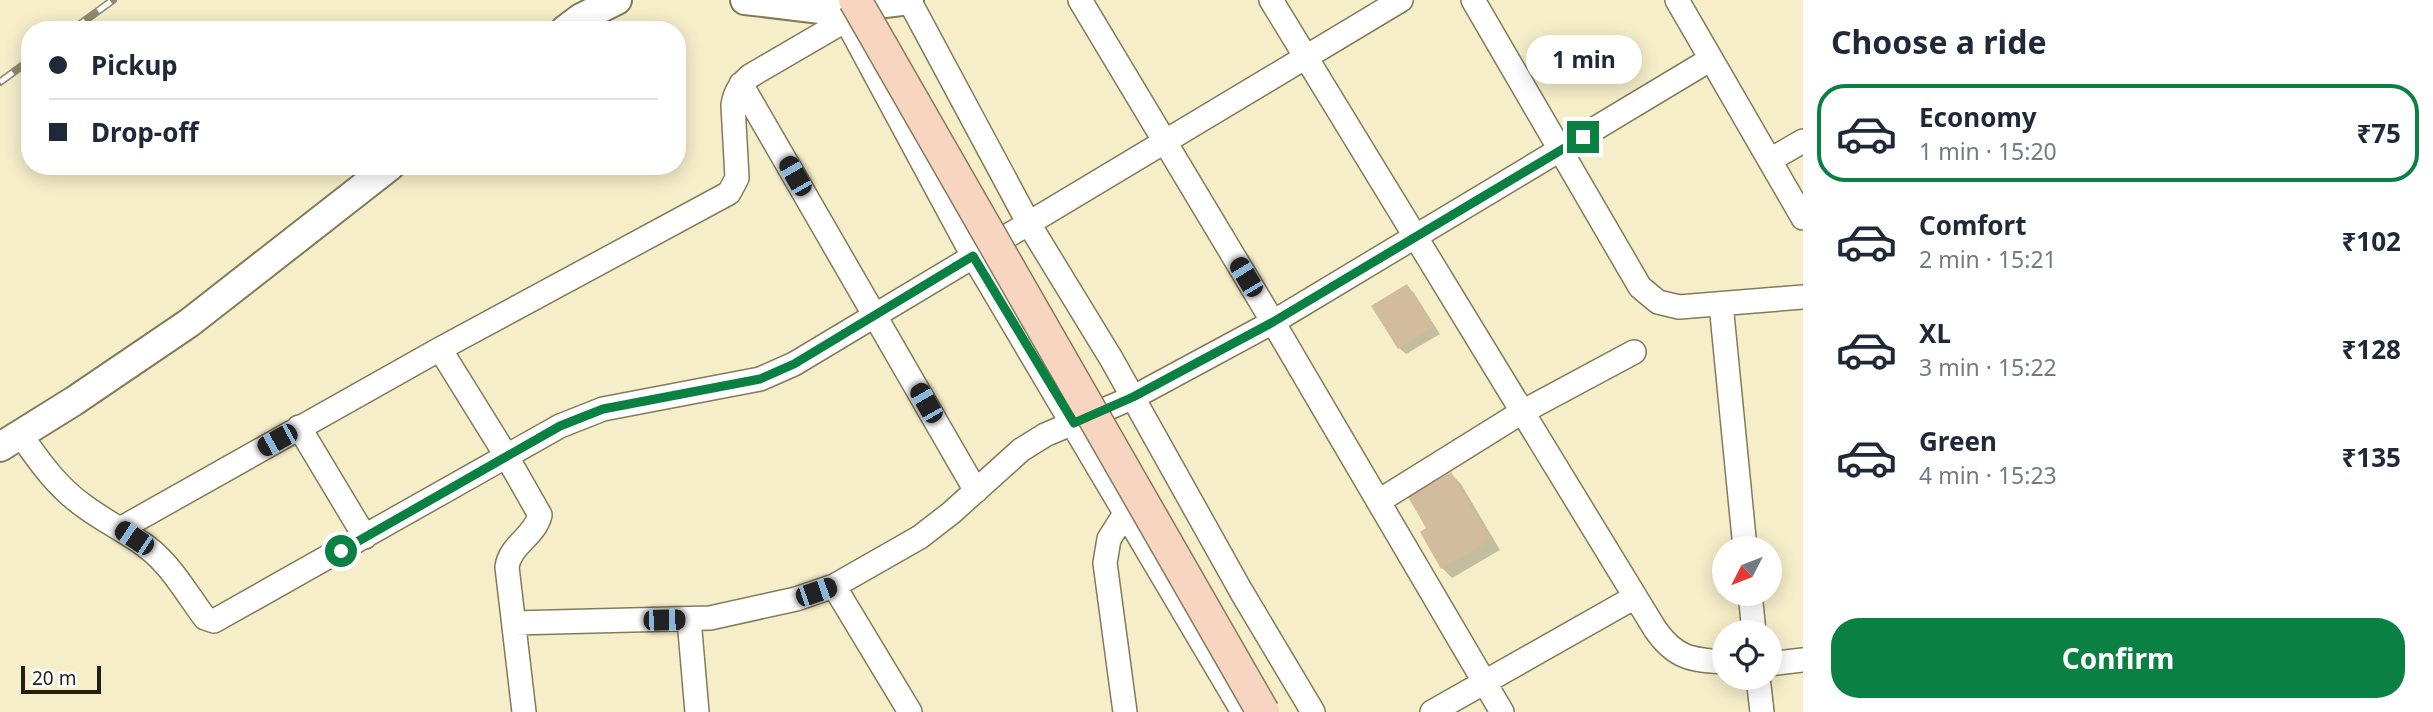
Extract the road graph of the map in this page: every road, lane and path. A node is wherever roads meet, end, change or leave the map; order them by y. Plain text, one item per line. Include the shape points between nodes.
1 (617, 0) edge
2 (744, 0) edge
3 (909, 0) edge
4 (1080, 0) edge
5 (1271, 0) edge
6 (1401, 0) edge
7 (1474, 0) edge
8 (1677, 0) edge
9 (847, 9) edge
10 (577, 21) edge
11 (1307, 59) junction
12 (1711, 59) junction
13 (741, 84) junction
14 (1803, 141) edge
15 (1166, 142) junction
16 (1562, 150) junction
17 (1770, 160) junction
18 (378, 175) edge
19 (1803, 218) edge
20 (1029, 224) junction
21 (1415, 237) junction
22 (973, 256) junction
23 (1803, 298) edge
24 (1721, 304) junction
25 (876, 315) junction
26 (1273, 322) junction
27 (440, 349) junction
28 (1634, 352) dead end
29 (1133, 397) junction
30 (1522, 412) junction
31 (1074, 423) junction
32 (299, 427) junction
33 (10, 440) edge
34 (507, 457) junction
35 (976, 491) junction
36 (1379, 501) junction
37 (1126, 512) junction
38 (120, 529) junction
39 (1744, 536) edge
40 (365, 537) junction
41 (834, 586) junction
42 (1635, 597) junction
43 (690, 619) junction
44 (514, 623) junction
45 (1803, 660) edge
46 (1712, 661) edge
47 (1782, 662) edge
48 (1485, 681) junction
49 (1759, 690) edge
50 (524, 712) edge
51 (697, 712) edge
52 (910, 712) edge
53 (1125, 712) edge
54 (1243, 712) edge
55 (1263, 712) edge
56 (1313, 712) edge
57 (1432, 712) edge
58 (1503, 712) edge
59 (1762, 712) edge

1 - 10 street
2 - 9 street
3 - 9 street
3 - 20 street
4 - 15 street
5 - 11 street
6 - 11 street
7 - 16 street
8 - 12 street
9 - 13 street
9 - 22 street
9 - 55 main road, bridge
11 - 15 street
11 - 21 street
12 - 16 street
12 - 17 street
13 - 25 street
13 - 27 street via 733,105 737,178 729,193
14 - 17 street
15 - 20 street
15 - 26 street
16 - 21 street
16 - 24 street via 1640,287 1658,302 1679,307
17 - 19 street
18 - 33 street via 189,323
20 - 22 street
20 - 29 street
21 - 26 street
21 - 30 street
22 - 25 street
22 - 31 street
23 - 24 street
24 - 39 street
25 - 34 street via 760,379 603,409 560,426
25 - 35 street
26 - 29 street
26 - 36 street
27 - 32 street
27 - 34 street
28 - 30 street
29 - 31 street
29 - 56 street
30 - 36 street
30 - 42 street
31 - 35 street via 1021,450
31 - 37 street
32 - 38 street
32 - 40 street
33 - 38 street via 64,490
34 - 40 street
34 - 44 street via 540,515 508,559
35 - 41 street via 920,537
36 - 48 street
37 - 53 street via 1109,539 1105,563
37 - 54 street
38 - 40 street via 148,547 205,618 214,621
41 - 43 street via 796,599
41 - 52 street
42 - 46 street via 1666,645 1682,656
42 - 48 street
43 - 44 street
43 - 51 street
44 - 50 street
45 - 47 street
48 - 57 street
48 - 58 street
49 - 59 street

